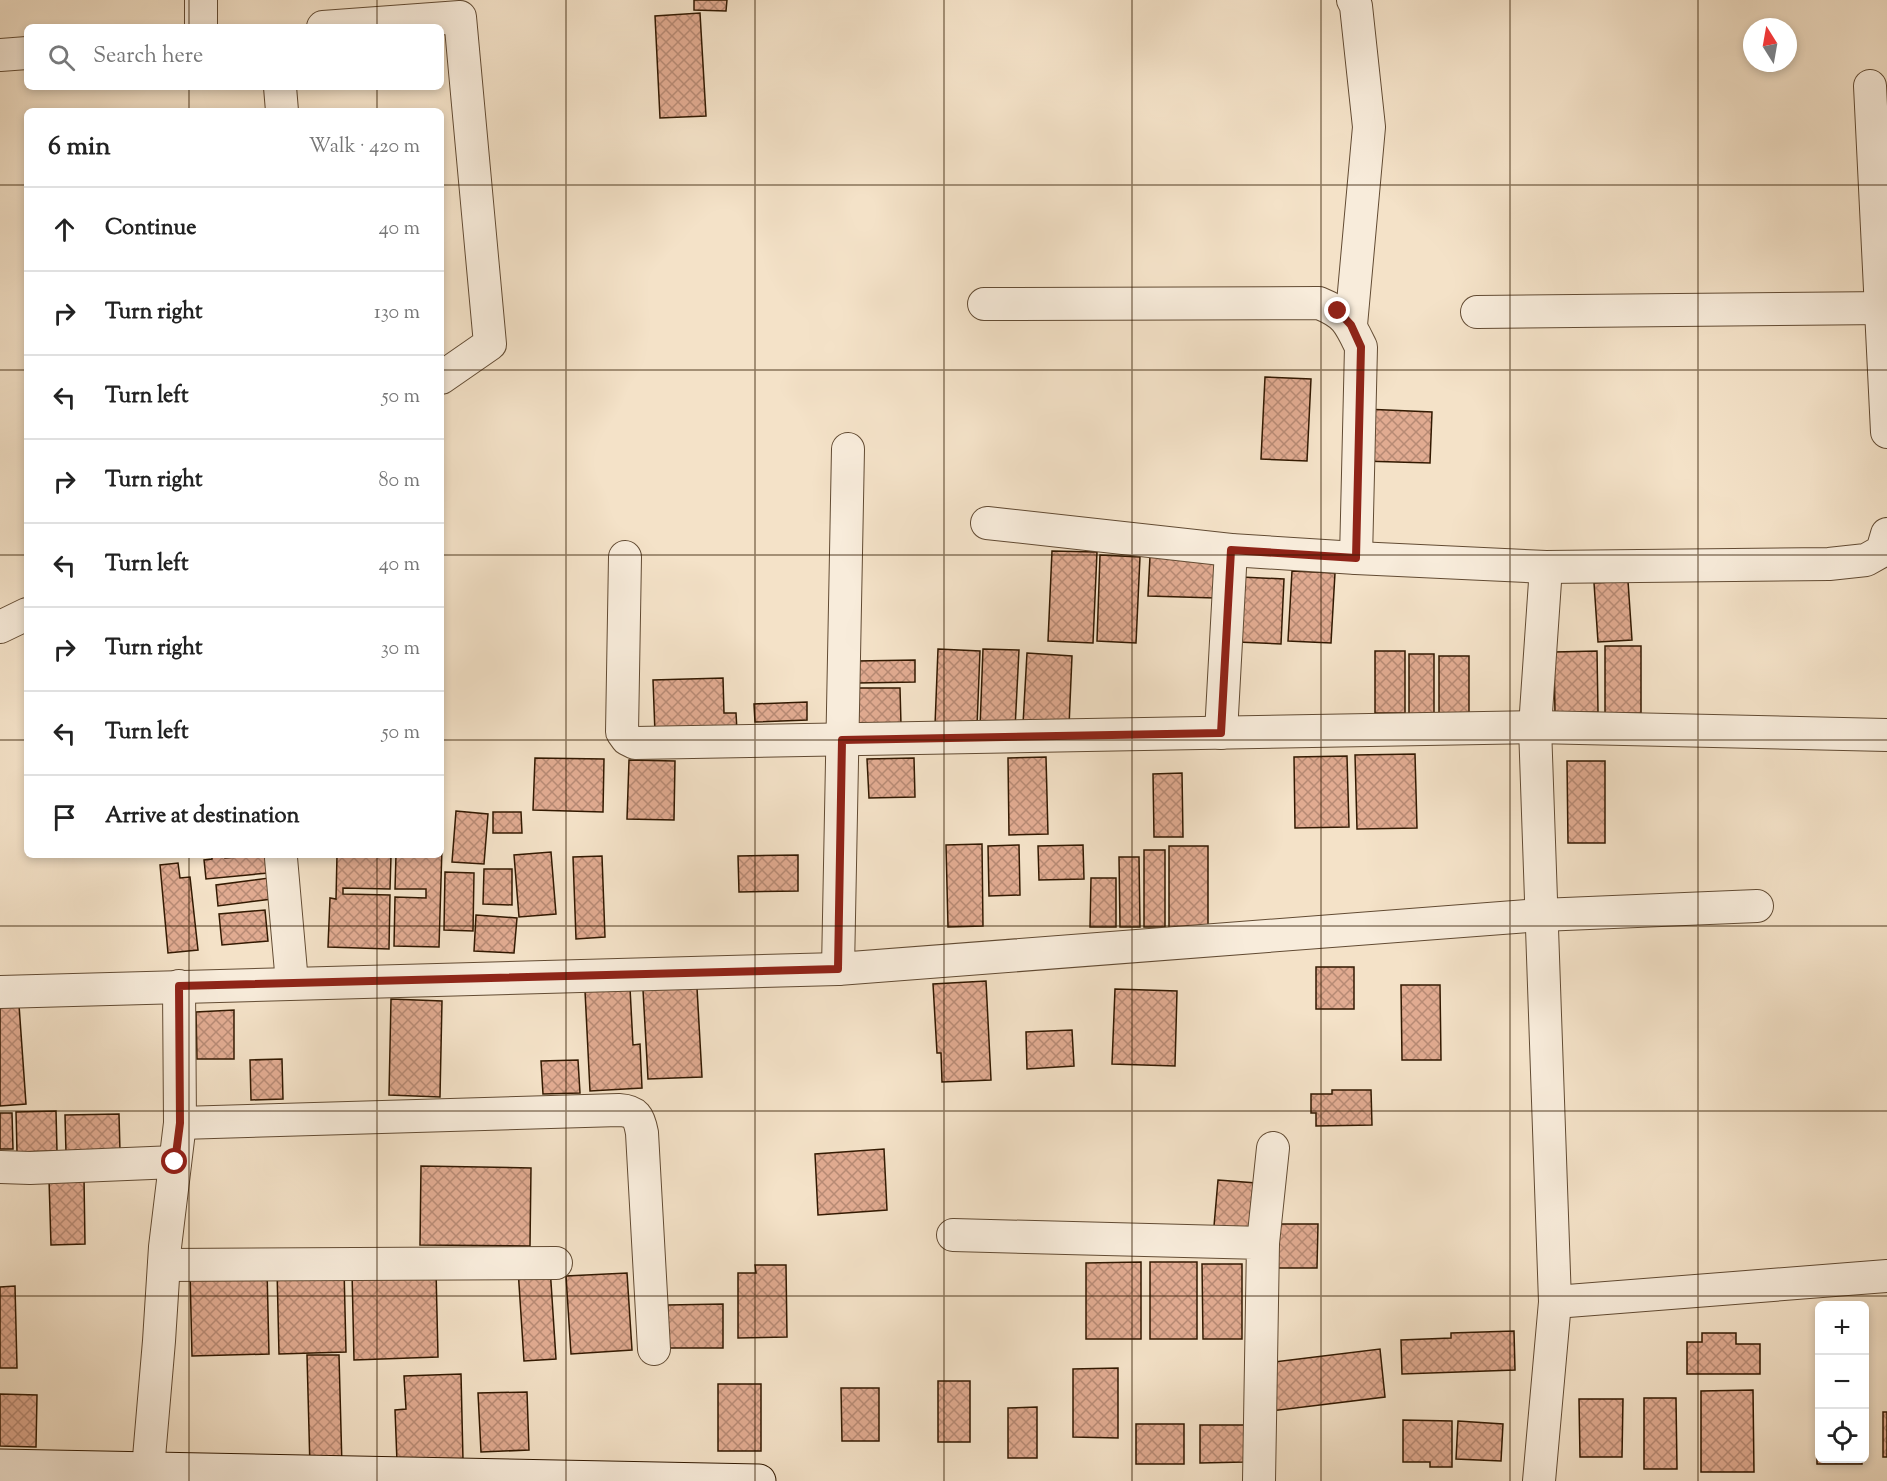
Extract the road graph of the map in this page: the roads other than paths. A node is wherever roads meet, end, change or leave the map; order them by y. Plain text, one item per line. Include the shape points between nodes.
1 (201, 0) edge
2 (1353, 0) edge
3 (201, 24) edge
4 (364, 24) edge
5 (24, 53) edge
6 (0, 55) edge
7 (1870, 86) dead end
8 (280, 90) edge
9 (282, 108) edge
10 (984, 304) dead end
11 (1884, 308) edge
12 (1477, 312) dead end
13 (1351, 325) junction
14 (444, 376) edge
15 (1887, 432) edge
16 (848, 449) dead end
17 (987, 523) dead end
18 (1887, 534) edge
19 (1231, 550) junction
20 (625, 557) dead end
21 (1356, 558) junction
22 (1546, 567) junction
23 (24, 615) edge
24 (0, 627) edge
25 (1535, 727) junction
26 (1221, 733) junction
27 (1887, 735) edge
28 (842, 740) junction
29 (281, 858) dead end
30 (1757, 906) dead end
31 (1541, 915) junction
32 (838, 969) junction
33 (292, 983) junction
34 (179, 986) junction
35 (0, 992) edge
36 (180, 1123) junction
37 (1273, 1148) dead end
38 (175, 1162) junction
39 (0, 1167) edge
40 (953, 1235) dead end
41 (1263, 1243) junction
42 (556, 1263) dead end
43 (1887, 1276) edge
44 (164, 1277) junction
45 (1555, 1302) junction
46 (654, 1349) dead end
47 (0, 1466) edge
48 (147, 1475) edge
49 (417, 1478) edge
50 (759, 1481) edge
51 (1259, 1481) edge
52 (1539, 1481) edge

1 - 3 street
2 - 13 street via 1369,127
4 - 14 street via 460,17 490,344
5 - 6 street
7 - 11 street
8 - 9 street
10 - 13 street via 1319,303 1338,311
11 - 12 street
11 - 15 street
13 - 21 street via 1361,347
16 - 28 street
17 - 19 street
18 - 22 street via 1882,550 1866,560 1829,564
19 - 21 street
19 - 26 street
20 - 28 street via 622,732 627,739 635,743
21 - 22 street
22 - 25 street
23 - 24 street
25 - 26 street
25 - 27 street
25 - 31 street
26 - 28 street
28 - 32 street
29 - 33 street
30 - 31 street
31 - 32 street
31 - 45 street
32 - 33 street
33 - 34 street
34 - 35 street
34 - 36 street
36 - 38 street
36 - 46 street via 634,1112 642,1133
37 - 41 street
38 - 39 street
38 - 44 street
40 - 41 street
41 - 51 street
42 - 44 street
43 - 45 street
44 - 48 street
45 - 52 street
47 - 48 street
48 - 49 street
49 - 50 street

